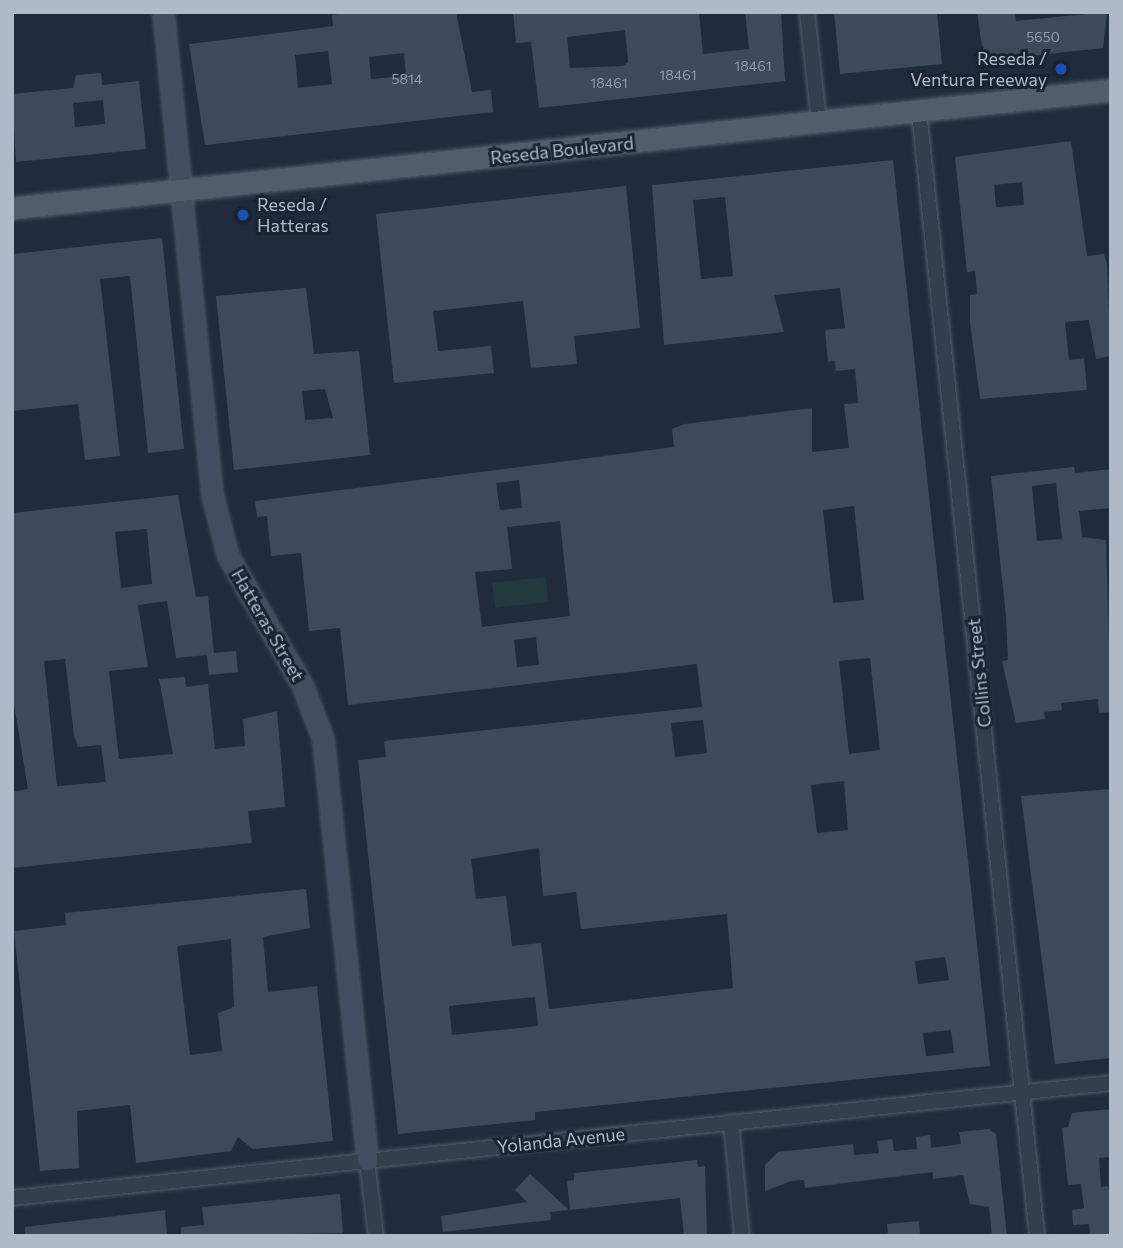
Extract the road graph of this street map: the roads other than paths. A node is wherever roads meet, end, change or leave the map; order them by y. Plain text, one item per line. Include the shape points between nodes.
1 (163, 12) edge
2 (807, 12) edge
3 (1111, 90) edge
4 (919, 111) junction
5 (819, 122) junction
6 (180, 190) junction
7 (12, 208) edge
8 (1111, 1083) edge
9 (1022, 1091) junction
10 (731, 1122) junction
11 (367, 1161) junction
12 (12, 1198) edge
13 (376, 1236) edge
14 (742, 1236) edge
15 (1037, 1236) edge

1 - 6 street, Hatteras Street
2 - 5 street
3 - 4 main road, Reseda Boulevard
4 - 5 main road, Reseda Boulevard
4 - 9 street, Collins Street
5 - 6 main road, Reseda Boulevard
6 - 7 main road, Reseda Boulevard
6 - 11 street, Hatteras Street via 219,529 245,591 307,694 328,761
8 - 9 street, Yolanda Avenue
9 - 10 street, Yolanda Avenue
9 - 15 street, Collins Street
10 - 11 street, Yolanda Avenue
10 - 14 street
11 - 12 street, Yolanda Avenue
11 - 13 street, Hatteras Street

